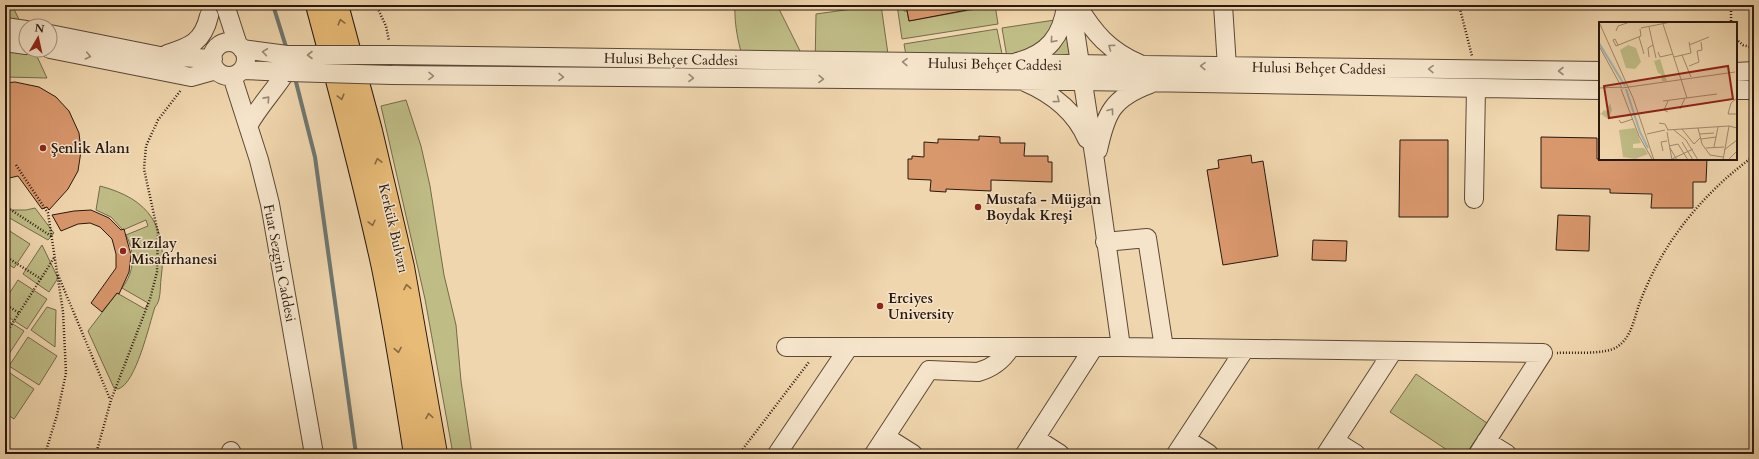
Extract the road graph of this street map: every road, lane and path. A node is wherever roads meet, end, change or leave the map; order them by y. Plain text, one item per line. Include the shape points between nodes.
1 (225, 5) edge
2 (317, 5) edge
3 (337, 5) edge
4 (376, 5) edge
5 (1066, 5) edge
6 (1070, 5) edge
7 (1077, 5) edge
8 (1223, 5) edge
9 (1459, 5) edge
10 (1731, 5) edge
11 (208, 11) edge
12 (1731, 22) edge
13 (5, 27) edge
14 (18, 29) edge
15 (58, 36) edge
16 (1737, 40) edge
17 (5, 42) edge
18 (18, 44) edge
19 (240, 47) junction
20 (1754, 48) edge
21 (58, 51) edge
22 (391, 55) junction
23 (160, 56) junction
24 (222, 61) junction
25 (1011, 64) junction
26 (287, 66) junction
27 (1144, 66) junction
28 (1227, 67) junction
29 (1475, 70) junction
30 (1599, 71) edge
31 (1754, 71) edge
32 (1737, 72) edge
33 (1081, 73) junction
34 (191, 77) junction
35 (1023, 81) junction
36 (1152, 83) junction
37 (1476, 88) junction
38 (1599, 90) edge
39 (1737, 90) edge
40 (1754, 90) edge
41 (248, 126) junction
42 (1754, 156) edge
43 (1096, 161) junction
44 (16, 165) dead end
45 (1474, 199) dead end
46 (5, 206) edge
47 (51, 236) junction
48 (1105, 242) junction
49 (5, 256) edge
50 (54, 258) junction
51 (56, 271) junction
52 (41, 279) junction
53 (5, 304) edge
54 (19, 313) junction
55 (5, 335) edge
56 (786, 346) dead end
57 (820, 347) junction
58 (849, 347) junction
59 (1011, 347) junction
60 (1094, 347) junction
61 (1121, 347) junction
62 (1164, 348) junction
63 (1245, 349) junction
64 (1393, 351) junction
65 (1543, 353) junction
66 (111, 400) junction
67 (886, 437) junction
68 (1035, 438) junction
69 (1186, 439) junction
70 (1331, 447) edge
71 (1482, 447) edge
72 (45, 454) edge
73 (96, 454) edge
74 (314, 454) edge
75 (415, 454) edge
76 (436, 454) edge
77 (739, 454) edge
78 (777, 454) edge
79 (874, 454) edge
80 (913, 454) edge
81 (1025, 454) edge
82 (1060, 454) edge
83 (1176, 454) edge
84 (1209, 454) edge
85 (1356, 454) edge
86 (1507, 454) edge

1 - 19 street
2 -> 75 main road, Kerkük Bulvarı via 382,264
76 -> 3 main road, Kerkük Bulvarı via 413,316 388,199
4 - 22 path via 386,26
5 -> 25 street via 1064,23 1049,45 1033,56
6 - 33 street
27 -> 7 street via 1105,42 1091,28
8 - 28 street
9 - 29 path
10 - 12 path
11 - 23 street via 206,29 196,41
11 - 24 street, Fuat Sezgin Caddesi
13 - 14 street
15 - 23 street
16 - 20 path via 1743,45
17 - 18 street
19 - 24 street via 227,43
19 - 24 street via 246,60
26 -> 19 street
21 -> 34 street
25 -> 22 street, Hulusi Behçet Caddesi
22 -> 26 street, Hulusi Behçet Caddesi, bridge
23 - 24 street
24 - 26 street
24 - 34 street
24 - 41 street, Fuat Sezgin Caddesi
25 - 33 street, Hulusi Behçet Caddesi
26 -> 35 street, Hulusi Behçet Caddesi, bridge via 392,76
41 -> 26 street
28 -> 27 street, Hulusi Behçet Caddesi
27 - 33 street, Hulusi Behçet Caddesi
29 -> 28 street, Hulusi Behçet Caddesi
30 -> 29 street, Hulusi Behçet Caddesi
31 - 32 street
33 - 35 street, Hulusi Behçet Caddesi
33 - 36 street, Hulusi Behçet Caddesi
33 - 43 street
34 - 66 path via 158,120 146,146 144,169 158,233 157,272 150,299
35 -> 43 street via 1048,94 1071,113 1081,126
36 - 37 street, Hulusi Behçet Caddesi
43 -> 36 street via 1104,123 1112,109 1126,96
37 - 38 street, Hulusi Behçet Caddesi
37 - 45 street
39 - 40 street
41 - 74 street, Fuat Sezgin Caddesi via 268,196 279,248
42 - 65 path via 1714,190 1678,231 1657,264 1631,330 1624,341 1609,350
43 - 48 street
44 - 47 path via 48,213
46 - 47 path
47 - 50 path
48 - 61 street
48 - 62 street via 1147,238
49 - 52 path
50 - 51 path
50 - 52 path
51 - 66 path
51 - 72 path via 63,312 66,373 58,415
52 - 54 path
53 - 54 path
54 - 55 path
56 - 57 street
57 - 58 street
57 - 77 path
58 - 59 street
58 - 78 street
59 - 60 street
59 - 67 street via 1002,360 978,372 929,370
60 - 61 street
60 - 68 street
61 - 62 street
62 - 63 street
63 - 64 street
63 - 69 street
64 - 65 street
64 - 70 street
65 - 71 street
66 - 73 path
67 - 79 street
67 - 80 street
68 - 81 street
68 - 82 street
69 - 83 street
69 - 84 street
70 - 85 street
71 - 86 street

